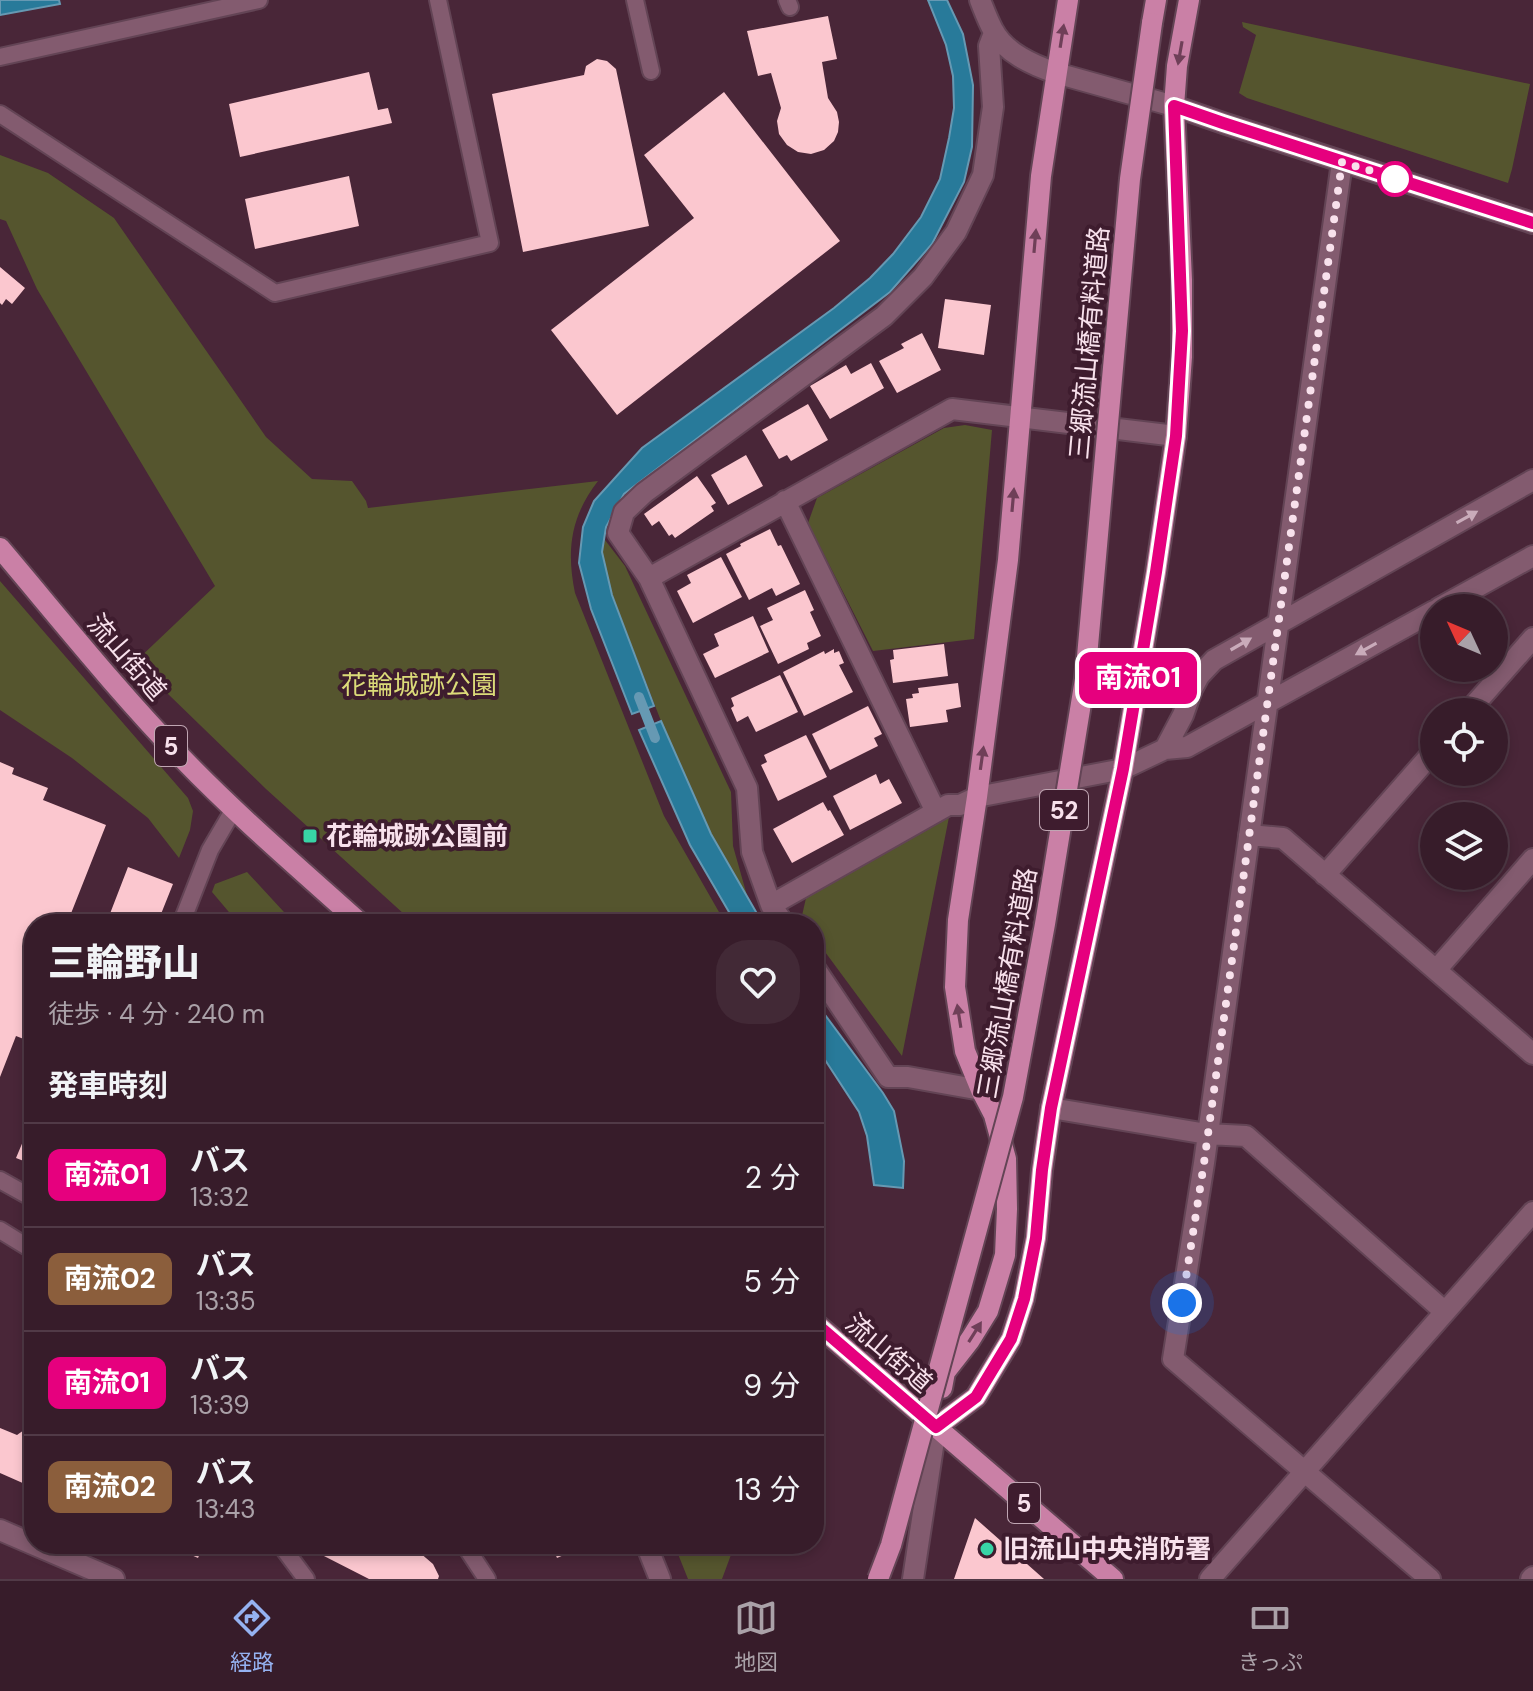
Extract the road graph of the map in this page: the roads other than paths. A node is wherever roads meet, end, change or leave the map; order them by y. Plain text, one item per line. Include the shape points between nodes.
1 (259, 0) edge
2 (438, 0) edge
3 (635, 0) edge
4 (980, 0) edge
5 (1068, 0) edge
6 (1156, 0) edge
7 (1189, 0) edge
8 (230, 3) edge
9 (994, 33) junction
10 (0, 57) edge
11 (651, 71) dead end
12 (1056, 73) junction
13 (1174, 106) junction
14 (0, 114) edge
15 (1342, 162) junction
16 (1533, 223) edge
17 (1020, 418) junction
18 (1176, 436) junction
19 (1533, 480) edge
20 (785, 501) junction
21 (0, 548) edge
22 (1533, 556) edge
23 (649, 578) junction
24 (1464, 594) edge
25 (1420, 619) edge
26 (1279, 622) junction
27 (1533, 638) edge
28 (1480, 698) edge
29 (1267, 703) junction
30 (1165, 749) junction
31 (1420, 767) edge
32 (1123, 769) junction
33 (977, 797) junction
34 (234, 809) junction
35 (936, 812) junction
36 (1249, 835) junction
37 (1533, 859) edge
38 (1325, 875) junction
39 (771, 905) junction
40 (185, 914) edge
41 (350, 914) edge
42 (777, 914) edge
43 (1437, 969) junction
44 (824, 982) edge
45 (1533, 1054) edge
46 (981, 1090) junction
47 (1051, 1108) junction
48 (1207, 1134) junction
49 (0, 1180) edge
50 (24, 1193) edge
51 (1533, 1212) edge
52 (0, 1230) edge
53 (24, 1245) edge
54 (1445, 1312) junction
55 (824, 1331) edge
56 (936, 1427) junction
57 (1305, 1472) junction
58 (0, 1530) edge
59 (24, 1540) edge
60 (56, 1554) edge
61 (287, 1554) edge
62 (471, 1554) edge
63 (650, 1554) edge
64 (114, 1579) edge
65 (306, 1579) edge
66 (487, 1579) edge
67 (660, 1579) edge
68 (878, 1579) edge
69 (913, 1579) edge
70 (1113, 1579) edge
71 (1210, 1579) edge
72 (1430, 1579) edge

1 - 8 lane
2 - 14 lane via 490,243 275,293
3 - 11 lane
4 - 9 street
12 -> 5 main road
6 - 68 main road, 三郷流山橋有料道路 / 52, bridge via 1128,194 1085,679 1045,924 1013,1097
7 -> 13 main road
8 - 10 lane
9 - 12 street via 1011,50
9 - 23 street via 989,46 993,107 983,175 956,232 923,277 884,316 624,512 618,533
12 - 13 street
17 -> 12 main road via 1041,176
13 - 15 street
13 - 18 main road via 1182,295
15 - 16 street
15 - 26 street
17 - 18 street
17 - 20 street via 952,409
33 -> 17 main road via 1008,560
18 - 32 main road
26 -> 19 street
20 - 23 street
20 - 35 street
21 - 34 main road, 流山街道 / 5 via 126,697
22 - 24 street
23 - 39 street via 747,788 752,852
25 -> 29 street
26 - 29 street
30 -> 26 street via 1199,676 1214,660
27 - 28 street
29 - 30 street via 1187,747
29 - 36 street
30 - 32 street
31 - 38 street
32 - 33 street
32 - 47 main road
33 - 35 street
46 -> 33 main road via 965,1051 955,987 958,920
34 - 40 lane via 210,850
34 - 41 main road, 流山街道 / 5
35 - 39 street
36 - 38 street via 1283,838
36 - 48 street
37 - 43 street
38 - 43 street
39 - 42 street
43 - 45 street
44 - 46 street via 888,1077
56 -> 46 main road via 945,1372 988,1311 1005,1255 1006,1159
47 - 48 street
47 - 56 main road via 1036,1238 1011,1339 976,1397
48 - 54 street via 1246,1136
48 - 57 street via 1173,1359
49 - 50 lane
51 - 54 street
52 - 53 lane
54 - 57 street
55 - 56 main road, 流山街道 / 5
56 - 69 street
56 - 70 main road, 流山街道 / 5
57 - 71 street
57 - 72 street
58 - 59 street
60 - 64 street
61 - 65 lane
62 - 66 lane
63 - 67 street

